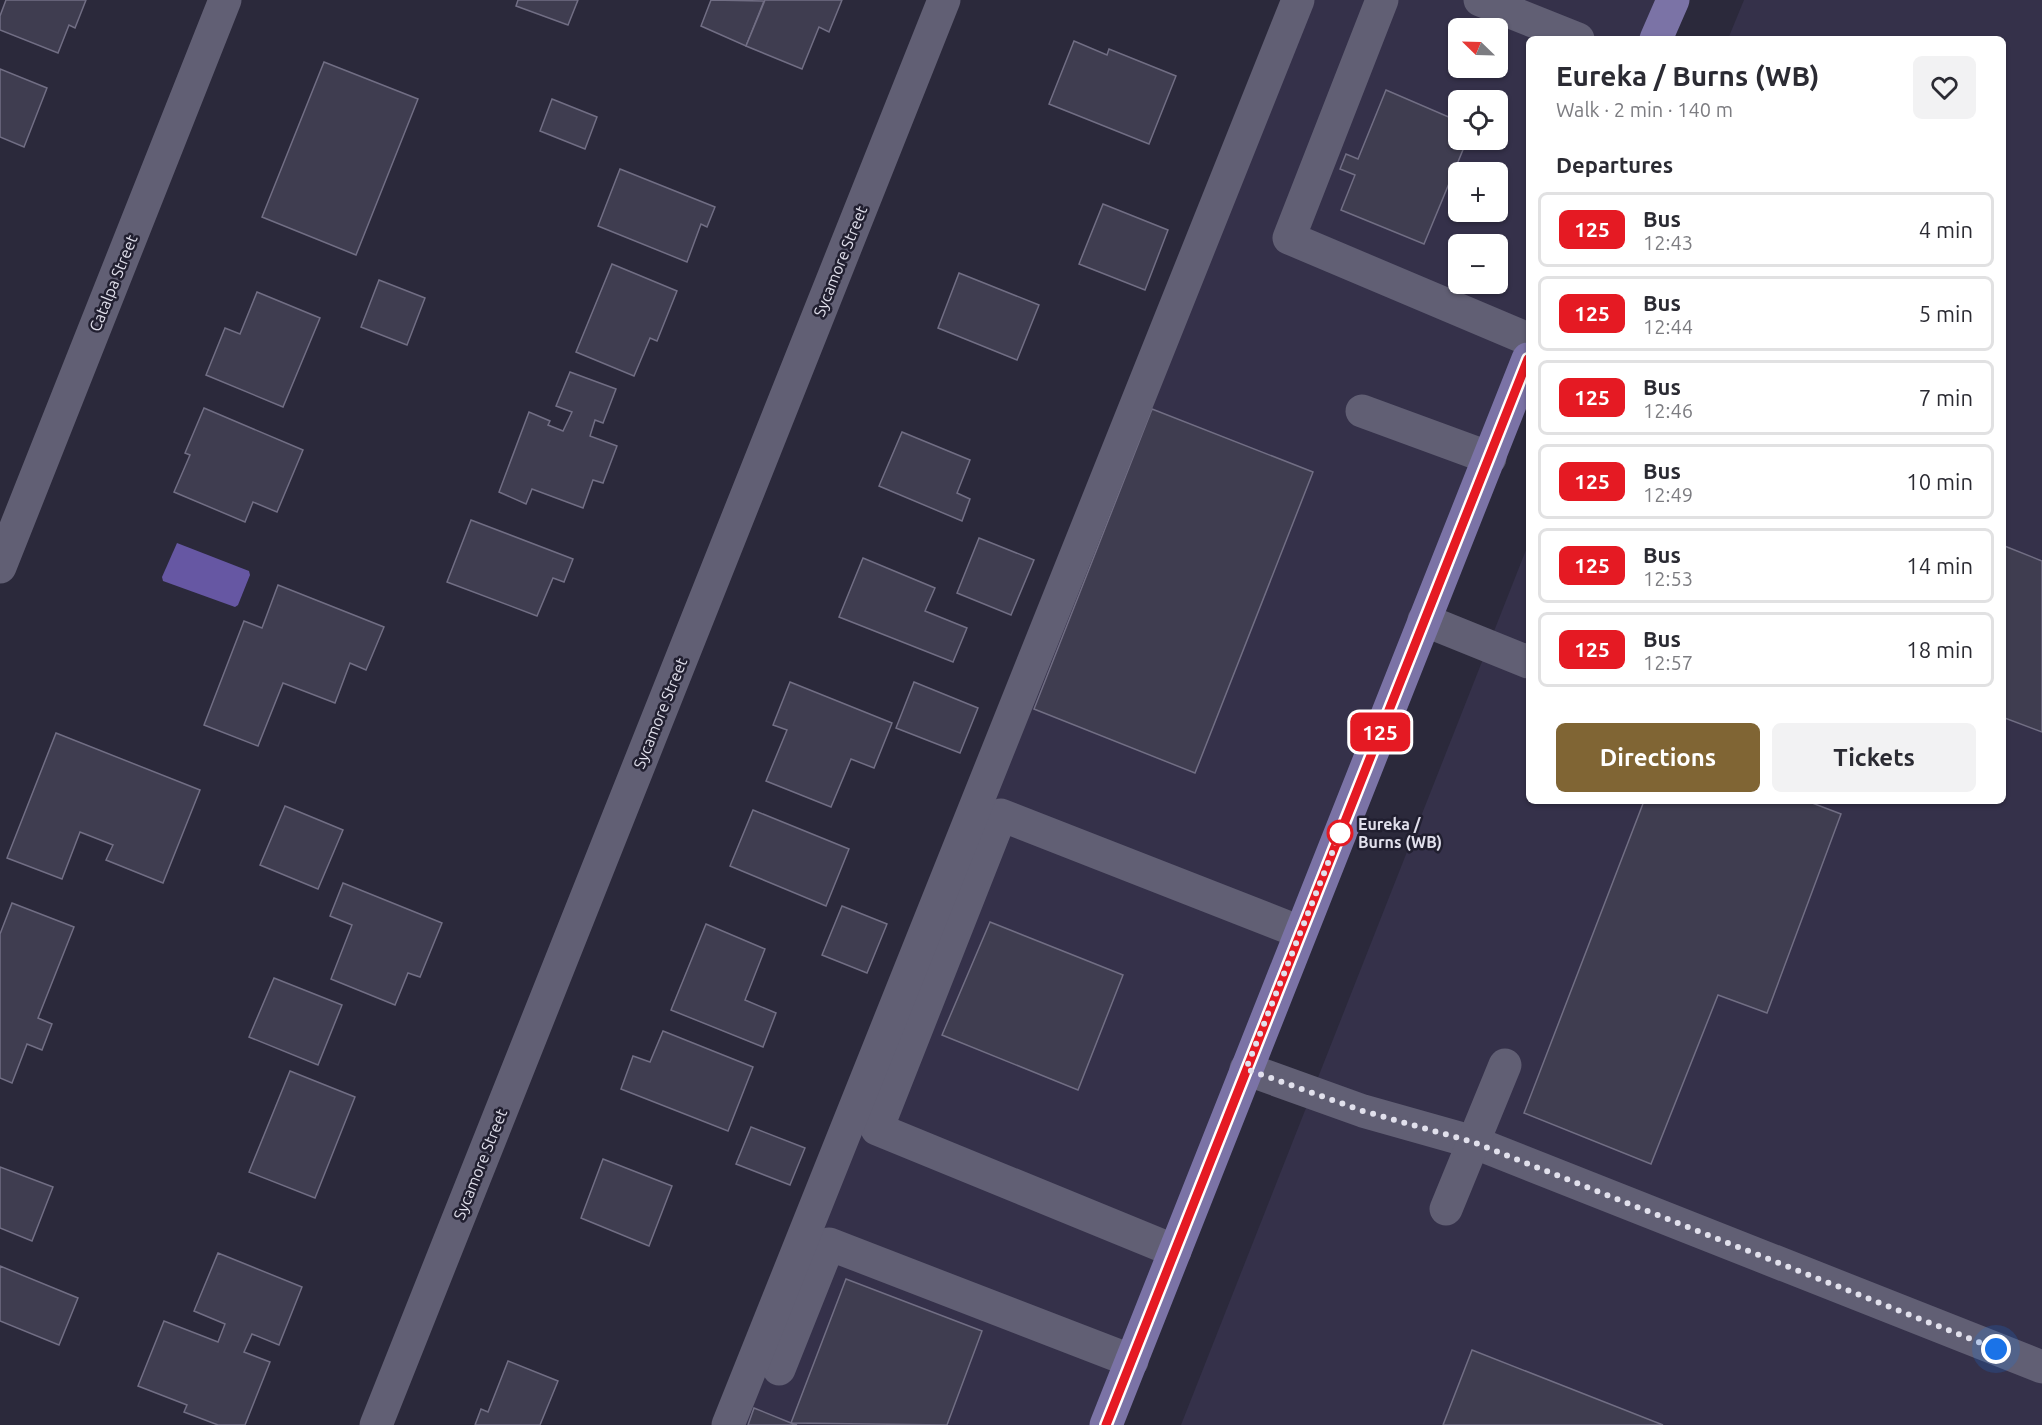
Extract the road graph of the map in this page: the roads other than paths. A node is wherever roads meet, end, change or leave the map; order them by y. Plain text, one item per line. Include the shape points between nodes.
1 (225, 0) edge
2 (944, 0) edge
3 (1298, 0) edge
4 (1382, 0) edge
5 (1479, 0) edge
6 (1673, 0) edge
7 (1570, 36) edge
8 (1657, 36) edge
9 (1526, 338) edge
10 (1526, 364) edge
11 (1362, 411) dead end
12 (1490, 458) junction
13 (0, 567) edge
14 (1424, 620) junction
15 (1526, 661) edge
16 (1300, 932) junction
17 (1504, 1065) dead end
18 (1246, 1069) junction
19 (1473, 1142) junction
20 (1446, 1209) dead end
21 (1175, 1251) junction
22 (1132, 1361) junction
23 (2042, 1367) edge
24 (779, 1369) dead end
25 (376, 1425) edge
26 (729, 1425) edge
27 (1106, 1425) edge

1 - 13 street, Catalpa Street
2 - 25 street, Sycamore Street
3 - 26 street
4 - 9 street via 1289,238
5 - 7 street
6 - 8 main road
10 - 12 main road
11 - 12 street
12 - 14 main road
14 - 15 street
14 - 16 main road
16 - 18 main road
16 - 21 street via 1000,815 877,1129
17 - 19 street
18 - 19 street via 1363,1111
18 - 21 main road
19 - 20 street
19 - 23 street
21 - 22 main road
22 - 24 street via 829,1244
22 - 27 main road

